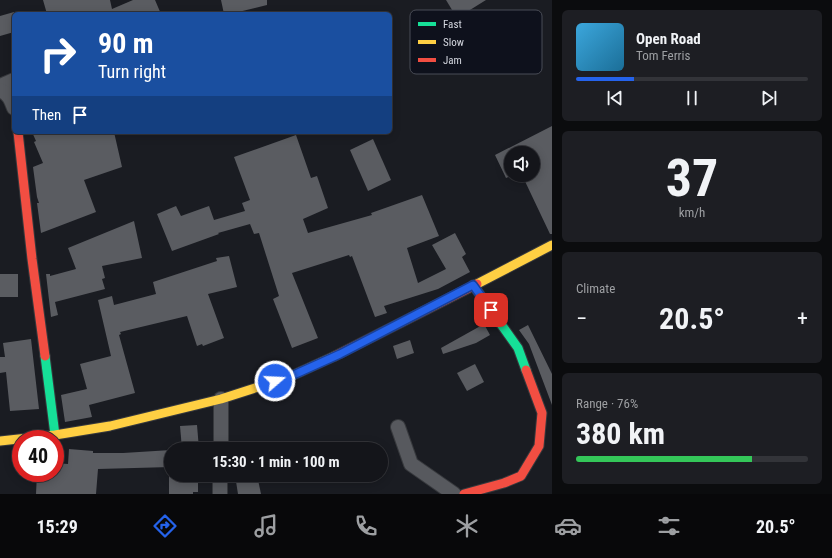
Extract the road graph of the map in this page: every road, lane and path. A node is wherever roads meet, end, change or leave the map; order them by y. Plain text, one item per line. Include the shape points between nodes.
1 (12, 81) edge
2 (0, 86) edge
3 (0, 90) edge
4 (12, 102) edge
5 (18, 134) edge
6 (552, 245) edge
7 (473, 285) junction
8 (221, 399) junction
9 (398, 427) dead end
10 (54, 430) edge
11 (64, 434) edge
12 (12, 439) edge
13 (0, 440) edge
14 (221, 442) edge
15 (220, 482) edge
16 (220, 494) edge
17 (454, 494) edge
18 (464, 494) edge

1 - 2 street
3 - 4 street via 5,92
5 - 10 street
6 - 7 street
7 - 8 street via 340,354 289,377
7 - 18 street via 518,348 542,413 539,446 521,476
8 - 11 street via 110,426
8 - 14 street
9 - 17 street via 411,464
12 - 13 street
15 - 16 street

